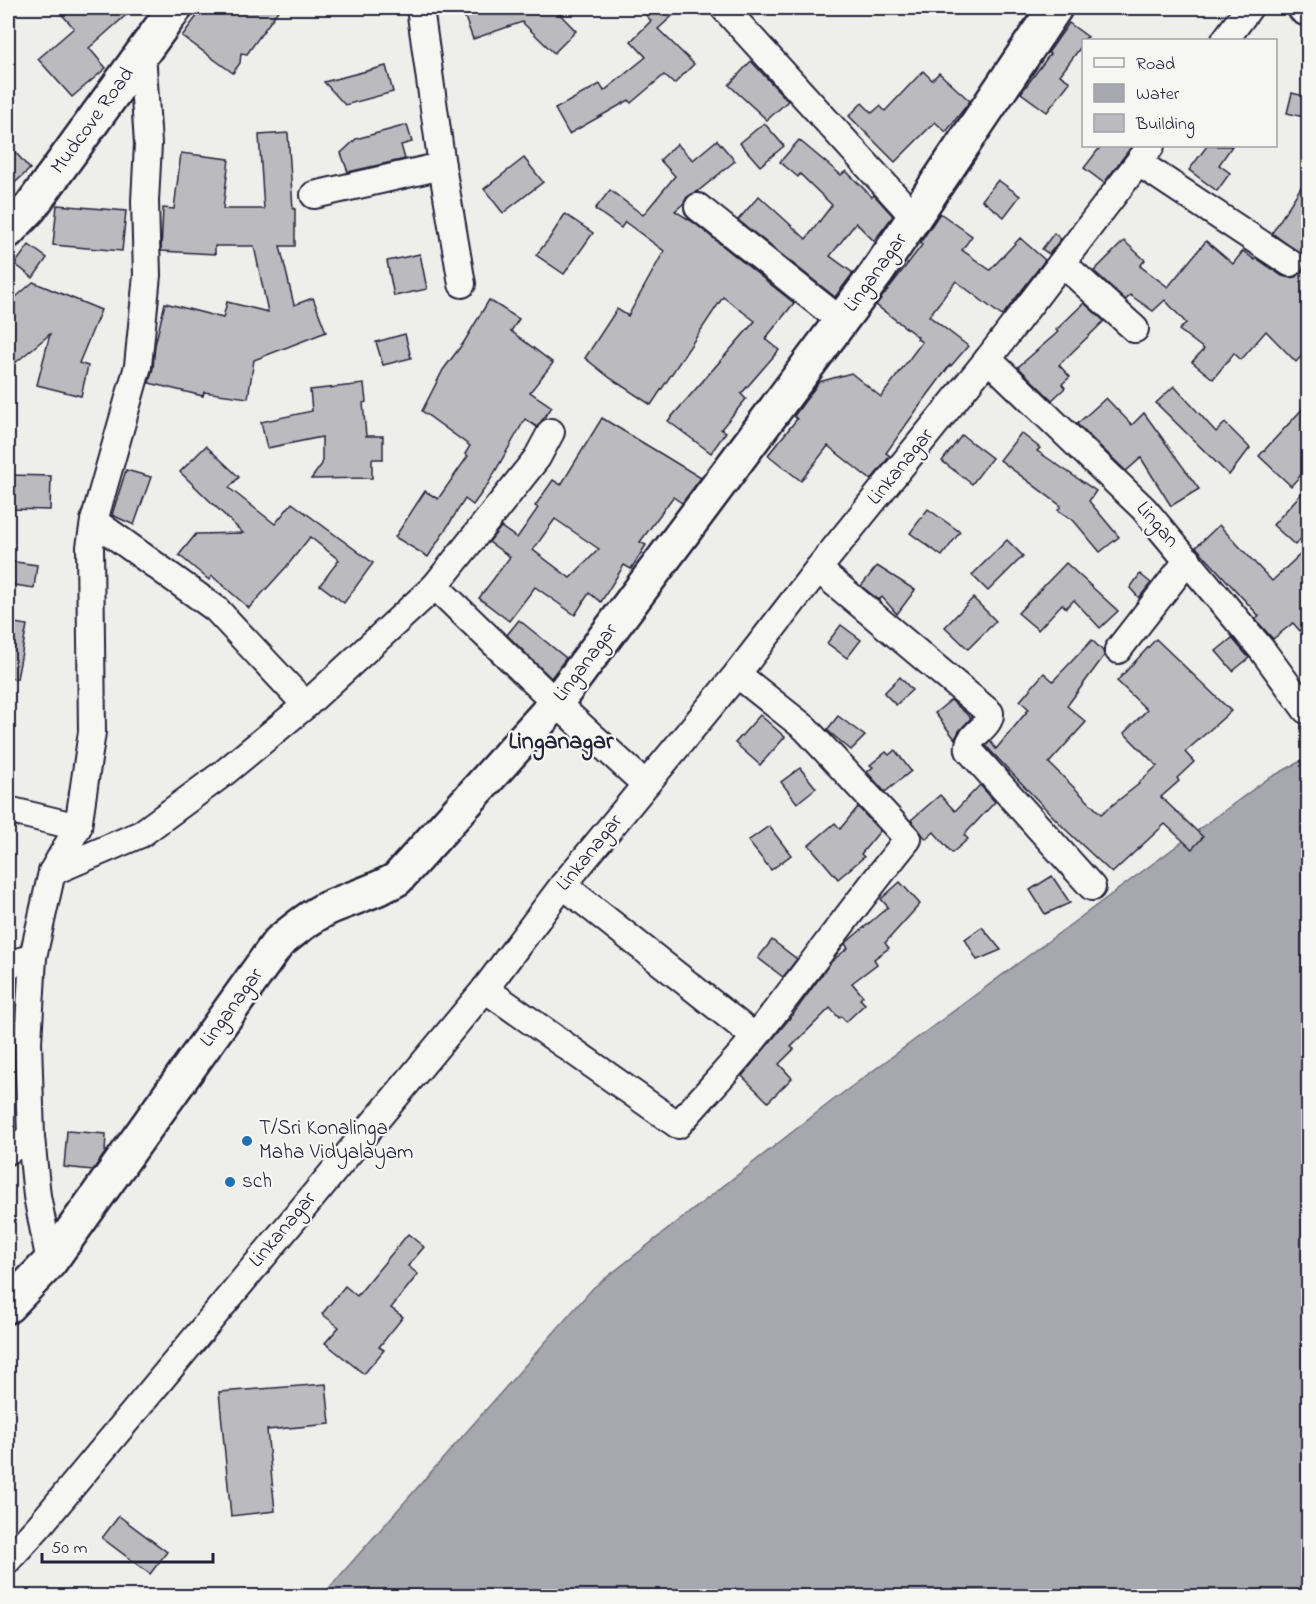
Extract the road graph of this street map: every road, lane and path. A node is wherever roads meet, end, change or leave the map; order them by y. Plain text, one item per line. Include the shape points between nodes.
1 (175, 8) edge
2 (420, 8) edge
3 (724, 8) edge
4 (1054, 8) edge
5 (1249, 8) edge
6 (1227, 39) edge
7 (142, 52) junction
8 (1145, 154) edge
9 (442, 166) junction
10 (314, 195) dead end
11 (698, 207) dead end
12 (915, 218) junction
13 (8, 231) edge
14 (1062, 263) junction
15 (1290, 263) dead end
16 (462, 284) dead end
17 (841, 321) junction
18 (1135, 329) dead end
19 (988, 359) junction
20 (550, 432) dead end
21 (94, 521) junction
22 (1188, 560) junction
23 (818, 569) junction
24 (435, 586) junction
25 (1118, 650) dead end
26 (737, 674) junction
27 (556, 703) junction
28 (306, 705) junction
29 (1306, 710) dead end
30 (645, 784) junction
31 (8, 810) edge
32 (78, 827) junction
33 (52, 872) junction
34 (563, 885) junction
35 (1092, 888) dead end
36 (33, 957) junction
37 (8, 965) edge
38 (485, 989) junction
39 (755, 1036) junction
40 (31, 1137) junction
41 (8, 1151) edge
42 (50, 1262) junction
43 (8, 1306) edge
44 (8, 1560) edge

1 - 7 street, Mudcove Road
2 - 9 street
3 - 12 street
4 - 12 street, Linganagar
5 - 6 street
7 - 13 street, Mudcove Road via 30,208
7 - 21 street via 148,144 147,275 138,366
8 - 14 street, Linkanagar
8 - 15 street
9 - 10 street
9 - 16 street
11 - 17 street
12 - 17 street, Linganagar
14 - 18 street
14 - 19 street, Linkanagar
17 - 27 street, Linganagar
19 - 22 street, Lingan via 1144,509
19 - 23 street, Linkanagar
20 - 24 street via 537,458
21 - 28 street via 216,609
21 - 32 street via 90,547 92,732
22 - 25 street
22 - 29 street, Lingan
23 - 26 street, Linkanagar
23 - 35 street via 990,712 989,720 969,742 969,750
24 - 27 street
24 - 28 street
26 - 30 street, Linkanagar
26 - 39 street via 805,729 908,839
27 - 30 street
27 - 42 street, Linganagar via 397,879 328,908 278,943
28 - 33 street via 141,834
30 - 34 street, Linkanagar
31 - 32 street
32 - 33 street
33 - 36 street
34 - 38 street, Linkanagar
34 - 39 street
36 - 37 street
36 - 40 street via 28,1042
38 - 39 street via 678,1125
38 - 44 street, Linkanagar
40 - 41 street
40 - 42 street
42 - 43 street, Linganagar

